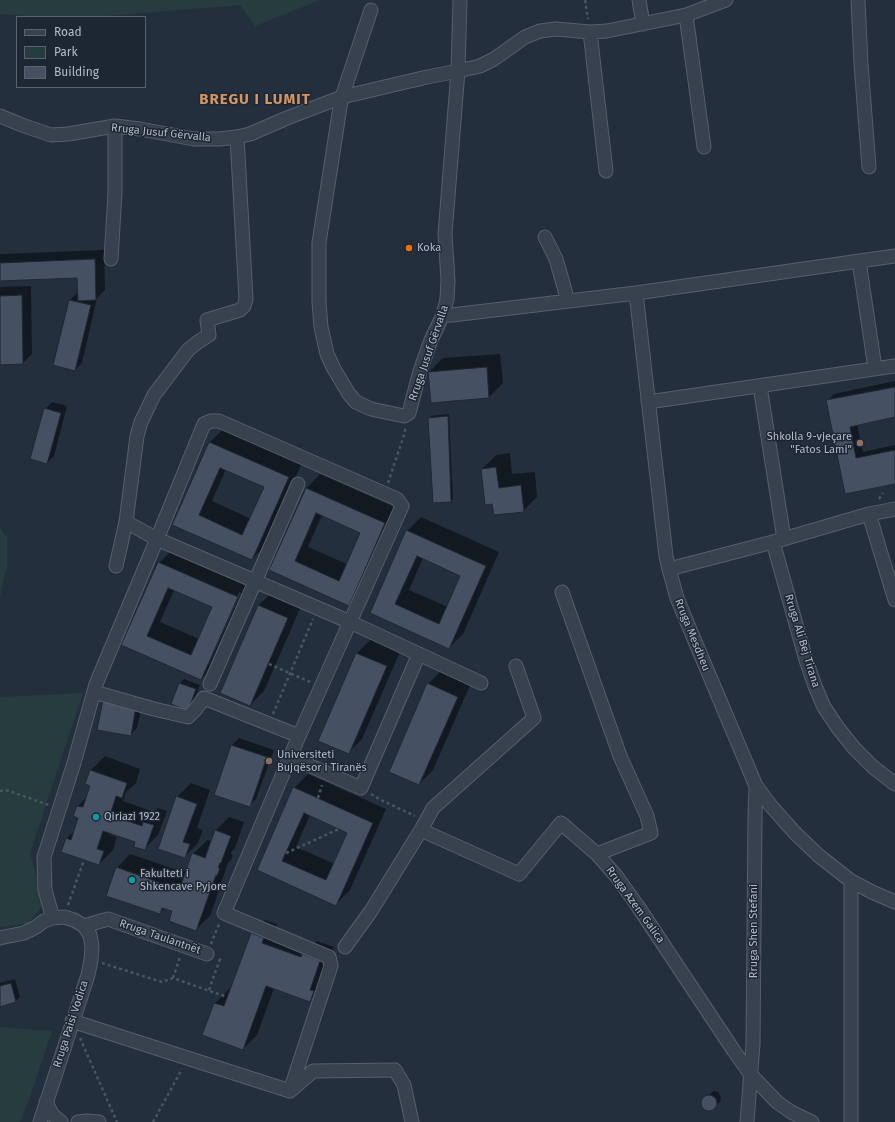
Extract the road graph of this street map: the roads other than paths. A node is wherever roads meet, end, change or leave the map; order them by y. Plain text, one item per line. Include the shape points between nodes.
1 (460, 0) edge
2 (638, 0) edge
3 (726, 0) edge
4 (858, 0) edge
5 (371, 10) dead end
6 (686, 15) junction
7 (642, 24) junction
8 (590, 32) junction
9 (458, 71) junction
10 (342, 97) junction
11 (0, 116) edge
12 (115, 126) junction
13 (238, 137) junction
14 (704, 147) dead end
15 (869, 167) dead end
16 (606, 171) dead end
17 (545, 237) dead end
18 (895, 256) edge
19 (111, 258) dead end
20 (858, 261) junction
21 (636, 293) junction
22 (568, 301) junction
23 (443, 315) junction
24 (895, 366) edge
25 (875, 368) junction
26 (760, 386) junction
27 (648, 402) junction
28 (298, 484) dead end
29 (895, 509) edge
30 (868, 514) junction
31 (126, 522) junction
32 (157, 539) junction
33 (778, 540) junction
34 (116, 566) dead end
35 (669, 569) junction
36 (255, 581) junction
37 (562, 592) dead end
38 (895, 600) edge
39 (350, 622) junction
40 (419, 654) junction
41 (516, 666) dead end
42 (481, 683) dead end
43 (210, 684) dead end
44 (94, 692) junction
45 (299, 736) junction
46 (290, 757) junction
47 (895, 784) edge
48 (756, 786) junction
49 (424, 826) junction
50 (597, 854) junction
51 (852, 881) junction
52 (895, 902) edge
53 (59, 918) junction
54 (84, 926) junction
55 (0, 938) edge
56 (345, 947) dead end
57 (207, 954) dead end
58 (72, 1021) junction
59 (751, 1075) junction
60 (290, 1091) junction
61 (46, 1102) junction
62 (40, 1122) edge
63 (61, 1122) edge
64 (78, 1122) edge
65 (99, 1122) edge
66 (412, 1122) edge
67 (746, 1122) edge
68 (812, 1122) edge
69 (851, 1122) edge

1 - 9 street, Rruga Jusuf Gërvalla
2 - 7 street
3 - 6 street, Rruga Jusuf Gërvalla
4 - 15 street
5 - 10 street
6 - 7 street, Rruga Jusuf Gërvalla
6 - 14 street
7 - 8 street, Rruga Jusuf Gërvalla via 607,32
8 - 9 street, Rruga Jusuf Gërvalla via 556,29 540,31 525,37 480,66
8 - 16 street
9 - 10 street, Rruga Jusuf Gërvalla
9 - 23 street, Rruga Jusuf Gërvalla via 444,234 448,280
10 - 13 street, Rruga Jusuf Gërvalla
10 - 23 street, Rruga Jusuf Gërvalla via 319,243 319,302 327,354 356,402 371,409 404,416 409,413 420,371
11 - 12 street, Rruga Jusuf Gërvalla via 51,135
12 - 13 street, Rruga Jusuf Gërvalla via 194,139
12 - 19 street via 115,193
13 - 31 street via 246,299 244,306 240,310 207,320 209,335 188,350 154,395 137,436
17 - 22 street via 556,259
18 - 20 street
20 - 21 street
20 - 25 street
21 - 22 street
21 - 27 street, Rruga Mesdheu
22 - 23 street
24 - 25 street
25 - 26 street
26 - 27 street
26 - 33 street, Rruga Ali Bej Tirana
27 - 35 street, Rruga Mesdheu
28 - 36 street
29 - 30 street
30 - 33 street
30 - 38 street
31 - 32 street
31 - 34 street
32 - 36 street
32 - 39 street via 204,424 219,421 398,498 402,506
32 - 44 street
33 - 35 street
33 - 47 street, Rruga Ali Bej Tirana via 806,660 824,707 854,748
35 - 48 street, Rruga Mesdheu via 677,598
36 - 39 street
36 - 43 street
37 - 50 street via 620,756 647,816 651,833
39 - 40 street
39 - 45 street
40 - 42 street
40 - 46 street via 361,788
41 - 49 street via 534,718 433,808
44 - 45 street via 188,717 204,698
44 - 53 street via 44,857 45,890
45 - 46 street
46 - 60 street via 224,913 330,957 331,966
48 - 51 street, Rruga Mesdheu via 795,833 818,855
48 - 59 street, Rruga Shen Stefani
49 - 50 street, Rruga Azem Galica via 519,874 561,823
49 - 56 street via 372,911
50 - 59 street, Rruga Azem Galica via 637,905
51 - 52 street, Rruga Mesdheu
51 - 69 street
53 - 54 street via 74,920
53 - 55 street via 44,921 24,933
54 - 57 street, Rruga Taulantnët via 108,919
54 - 58 street, Rruga Paisi Vodica via 90,935 91,960
58 - 60 street
58 - 61 street, Rruga Paisi Vodica
59 - 67 street, Rruga Shen Stefani
59 - 68 street, Rruga Azem Galica via 777,1102
60 - 66 street via 313,1071 395,1070 404,1085
61 - 62 street, Rruga Paisi Vodica
61 - 63 street via 52,1114
64 - 65 street

